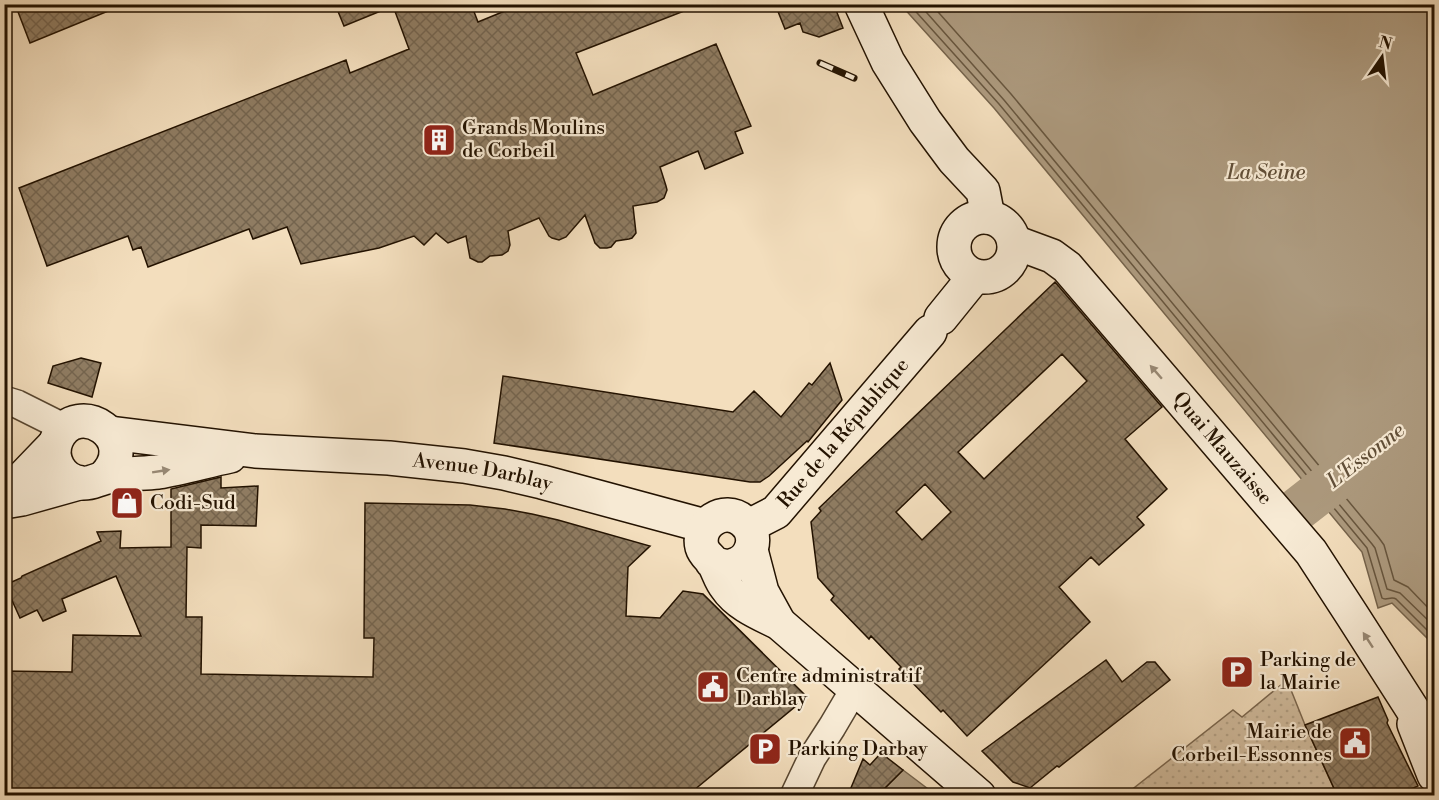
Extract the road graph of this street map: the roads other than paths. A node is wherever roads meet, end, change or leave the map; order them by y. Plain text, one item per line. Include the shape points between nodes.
1 (861, 4) edge
2 (976, 221) junction
3 (1014, 242) junction
4 (975, 276) junction
5 (9, 398) edge
6 (110, 433) junction
7 (60, 437) junction
8 (255, 451) junction
9 (91, 480) junction
10 (4, 497) edge
11 (4, 502) edge
12 (705, 526) junction
13 (750, 538) junction
14 (712, 562) junction
15 (779, 623) junction
16 (855, 688) junction
17 (1399, 689) junction
18 (1434, 743) edge
19 (1434, 775) edge
20 (794, 795) edge
21 (979, 795) edge

1 - 2 main road via 888,62 926,121 983,191
2 - 3 main road via 1002,223
2 - 4 main road via 958,232 954,240 960,266
3 - 4 main road via 1014,252 1004,270 985,278
17 -> 3 main road, Quai Mauzaisse via 1311,552 1075,276 1052,256
4 - 13 main road, Rue de la République
5 - 7 street
6 - 7 main road, Avenue Darblay via 94,422 84,421 74,423
6 - 8 main road, Avenue Darblay
6 - 9 main road via 115,442 114,462 110,471
7 - 9 main road via 54,455 56,465 69,480
7 - 10 main road
9 -> 8 main road, Avenue Darblay via 160,471
8 - 12 main road, Avenue Darblay via 389,458 474,468
9 - 11 main road, Avenue Darblay
12 - 13 main road via 712,519 732,515 742,519
12 - 14 main road via 702,546
13 - 14 main road via 747,557 741,562 722,566
13 - 15 main road via 762,592
14 - 15 main road via 726,588 744,605
15 - 16 main road
16 - 20 street
16 - 21 main road
17 - 18 main road, Quai Mauzaisse
17 - 19 main road, Quai Mauzaisse

